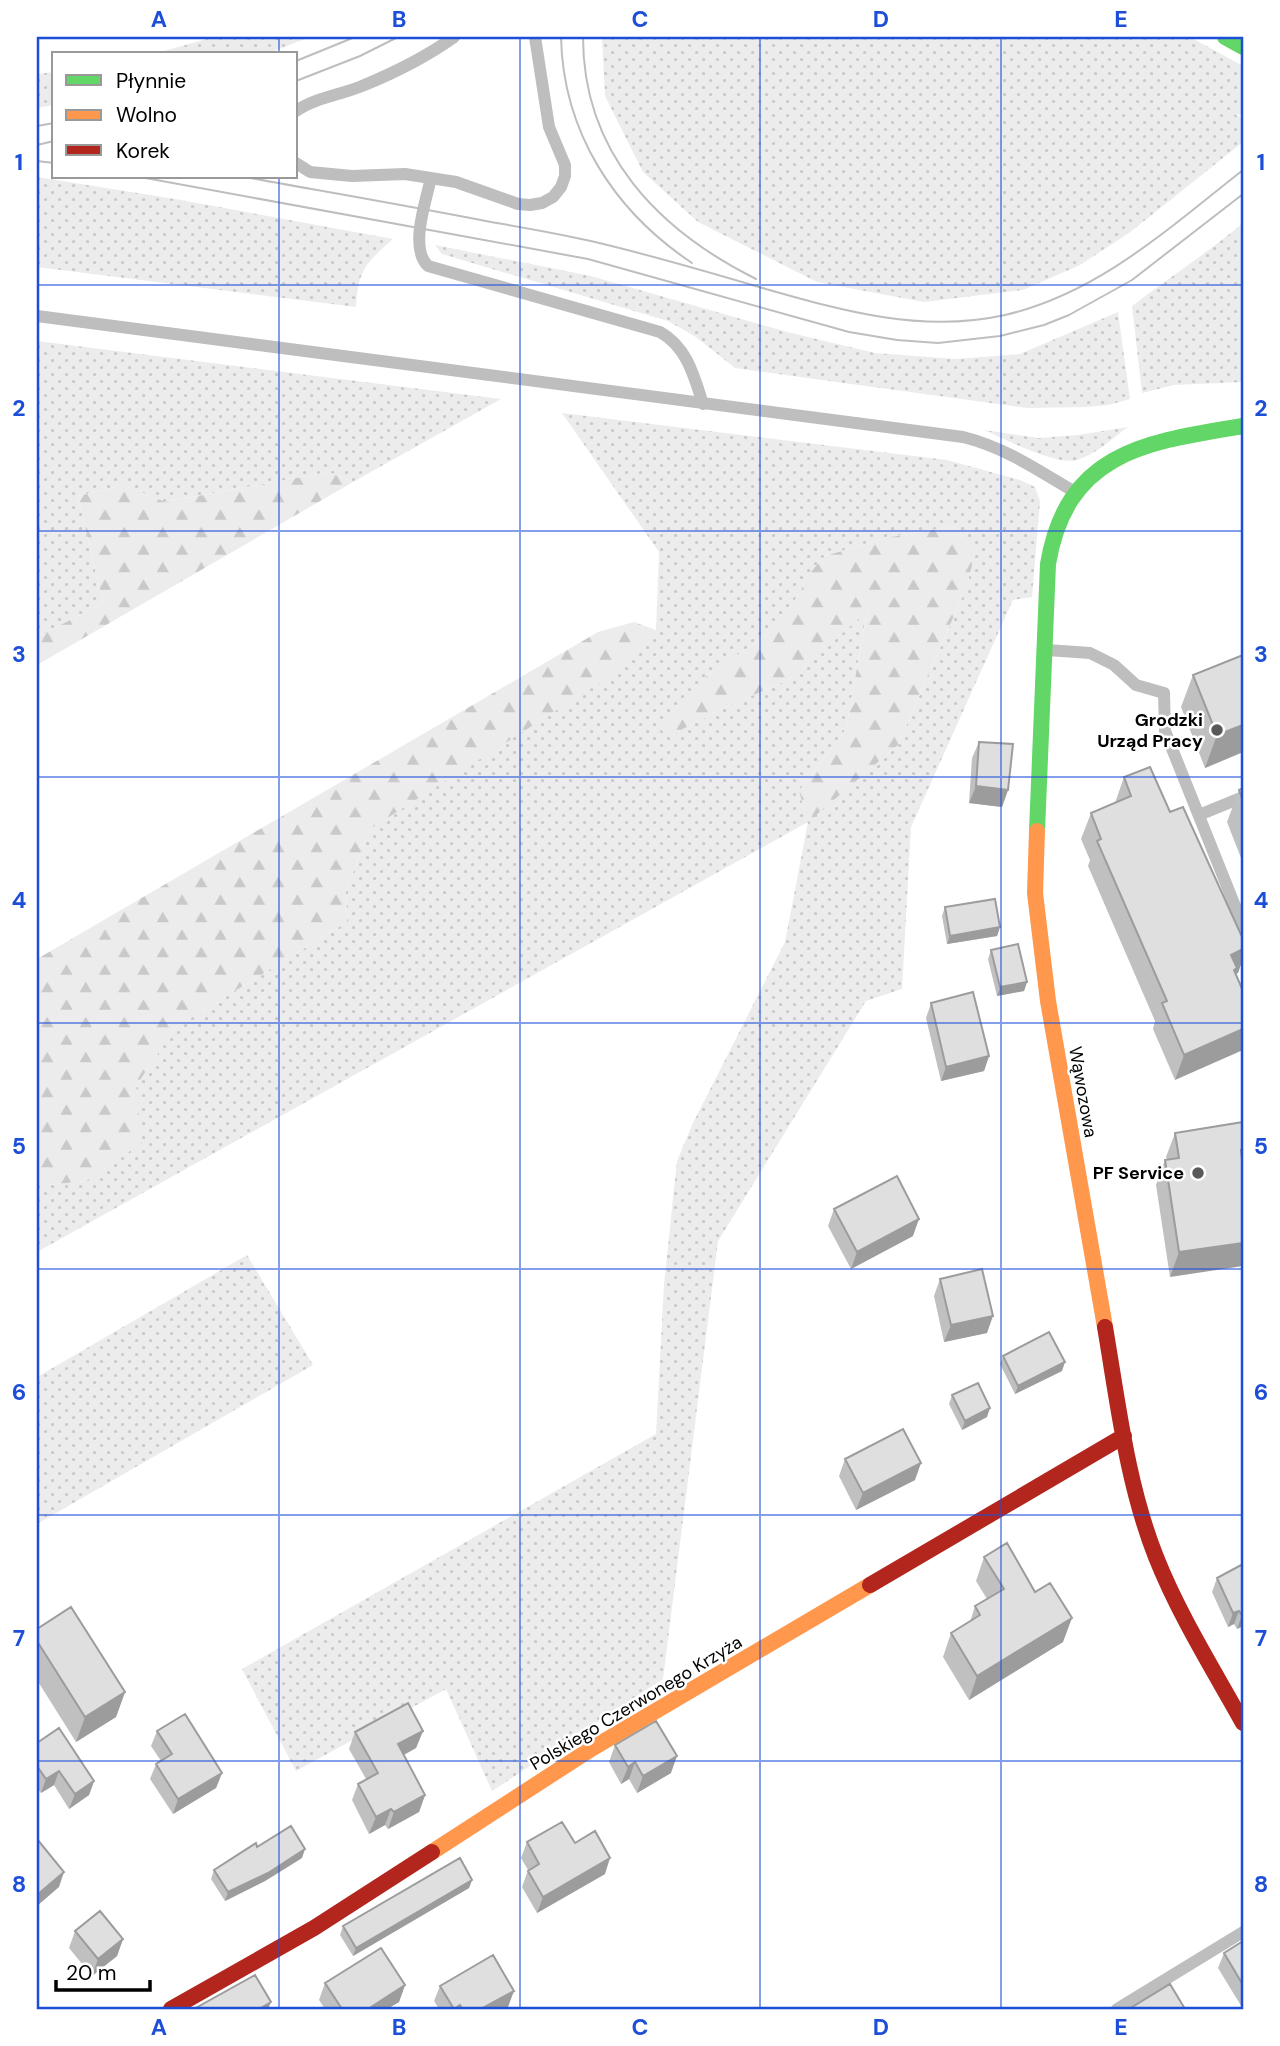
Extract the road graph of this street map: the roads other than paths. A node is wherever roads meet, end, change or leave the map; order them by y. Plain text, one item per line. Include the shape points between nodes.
1 (454, 37) edge
2 (535, 37) edge
3 (1225, 37) edge
4 (1243, 47) edge
5 (298, 110) edge
6 (298, 164) edge
7 (431, 178) junction
8 (37, 316) edge
9 (703, 404) junction
10 (1243, 426) edge
11 (1077, 493) junction
12 (1044, 650) junction
13 (1243, 797) edge
14 (1199, 815) junction
15 (1243, 924) edge
16 (1124, 1436) junction
17 (1243, 1723) edge
18 (1243, 1932) edge
19 (171, 2009) edge
20 (1117, 2009) edge

1 - 5 lane via 431,54
2 - 7 lane via 549,127 565,164 561,187 553,197 530,205
3 - 4 street
6 - 7 lane via 310,172
7 - 9 lane via 418,247 428,266 660,332 683,353
8 - 9 lane
9 - 11 lane via 970,439 1014,455
10 - 11 street, Wąwozowa via 1137,447
11 - 12 street, Wąwozowa via 1059,519 1048,564
12 - 14 lane via 1090,653 1114,665 1136,685 1164,693 1165,731
12 - 16 street, Wąwozowa via 1035,893 1048,1001
13 - 14 lane
14 - 15 lane
16 - 17 street, Wąwozowa via 1156,1557
16 - 19 street, Polskiego Czerwonego Krzyża via 591,1749 314,1928
18 - 20 lane

